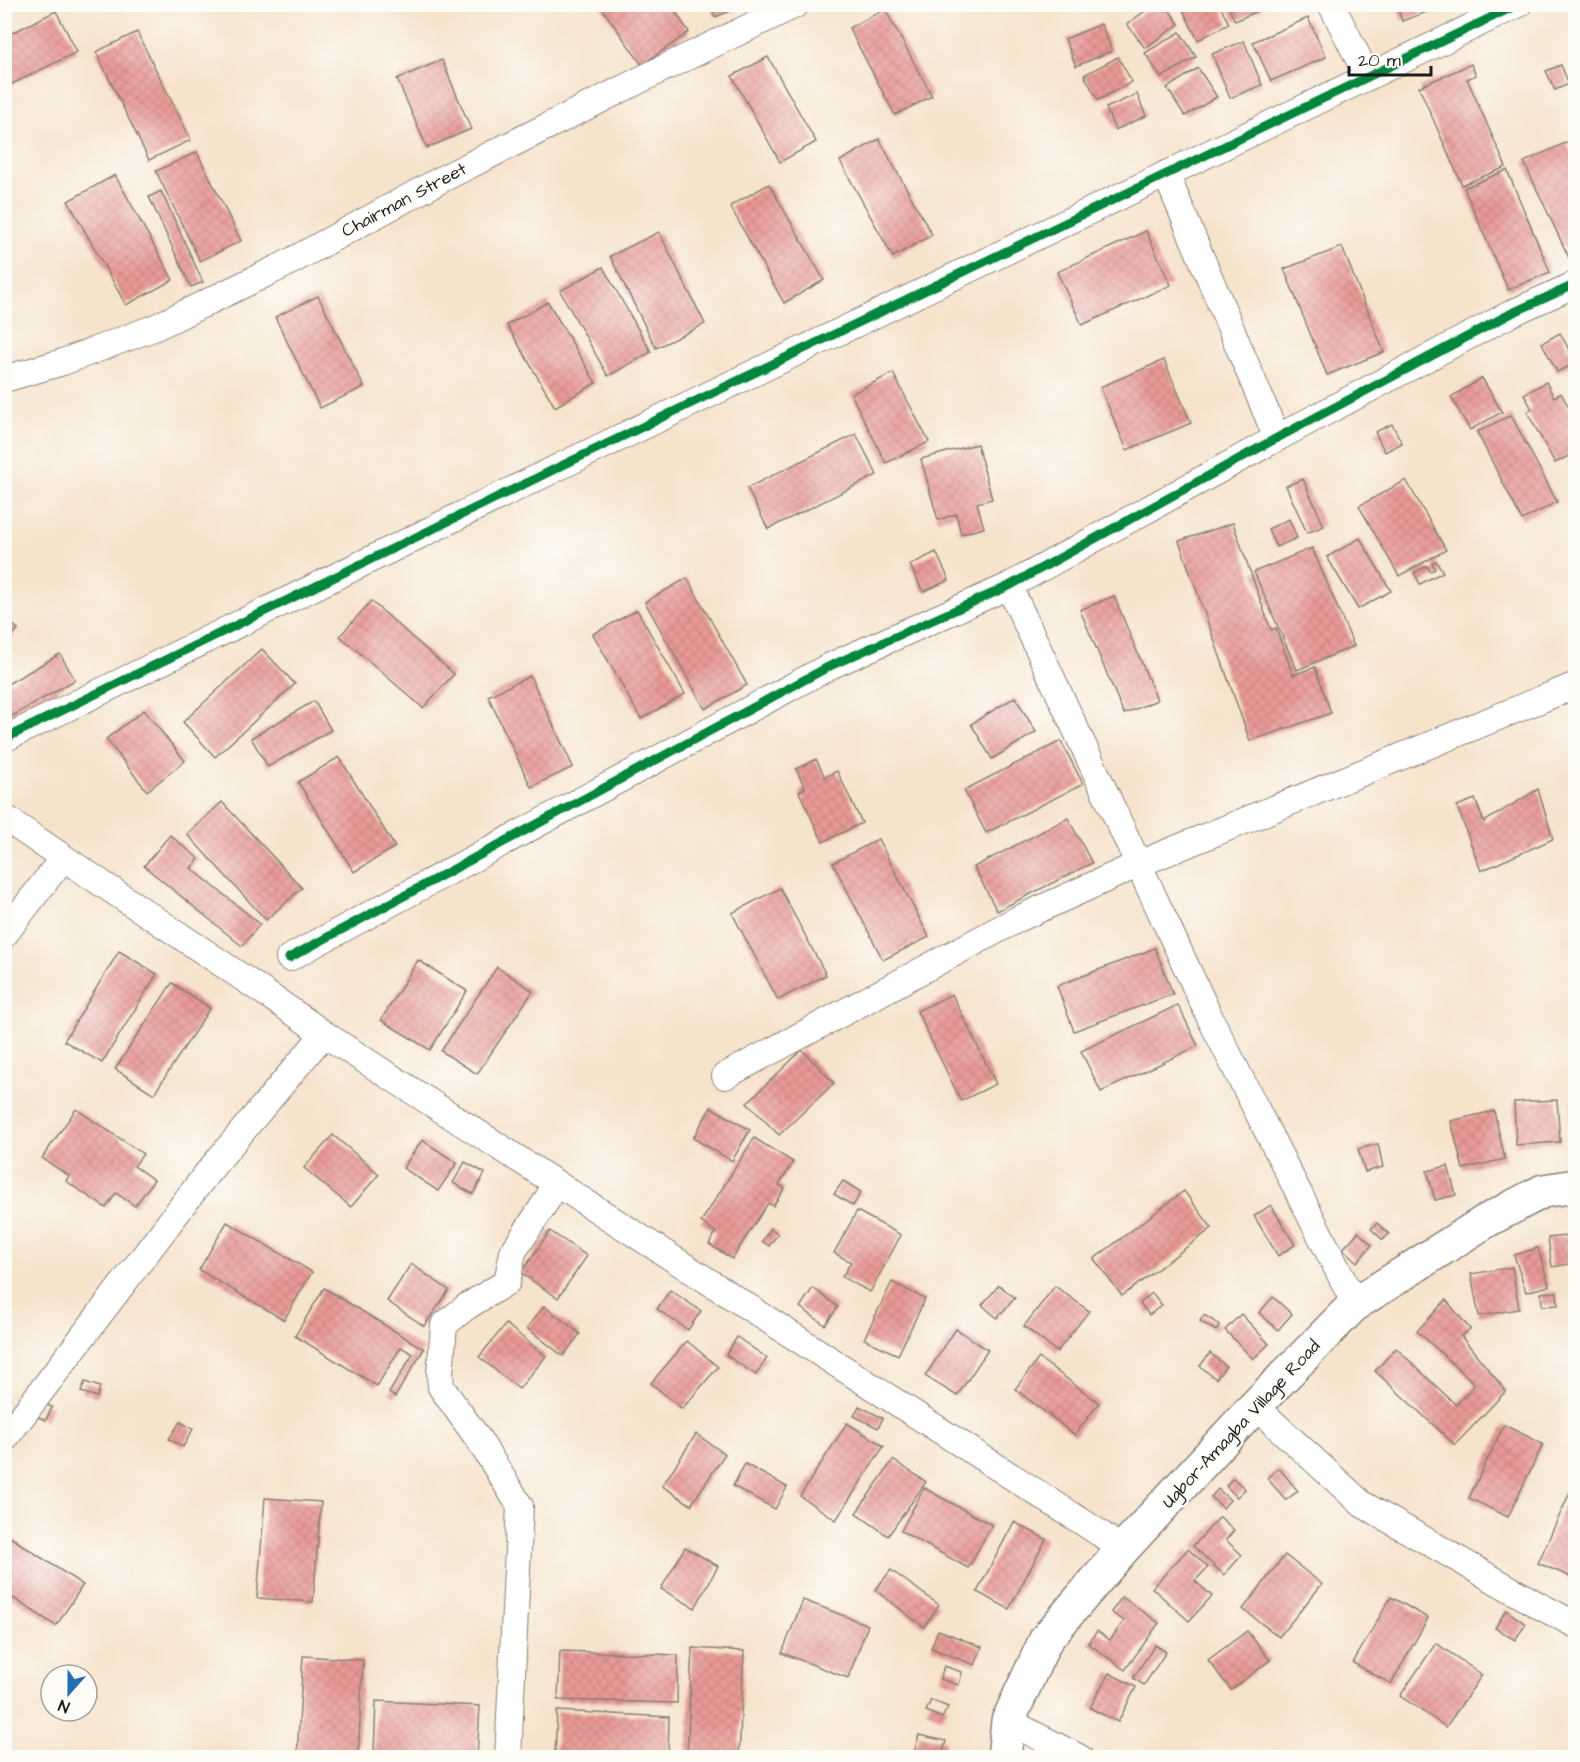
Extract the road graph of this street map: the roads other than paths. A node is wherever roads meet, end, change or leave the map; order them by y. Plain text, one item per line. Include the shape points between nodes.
1 (796, 4) edge
2 (1331, 4) edge
3 (1519, 4) edge
4 (1368, 77) junction
5 (1166, 174) junction
6 (1575, 285) edge
7 (4, 379) edge
8 (1277, 438) junction
9 (1009, 586) junction
10 (1575, 685) edge
11 (4, 739) edge
12 (4, 817) edge
13 (63, 858) junction
14 (1139, 864) junction
15 (4, 935) edge
16 (289, 958) dead end
17 (324, 1034) junction
18 (725, 1076) dead end
19 (555, 1183) junction
20 (1575, 1186) edge
21 (1354, 1304) junction
22 (1255, 1406) junction
23 (4, 1440) edge
24 (1122, 1550) junction
25 (1575, 1624) edge
26 (1008, 1721) junction
27 (508, 1758) edge
28 (1004, 1758) edge
29 (1080, 1758) edge

1 - 7 street, Chairman Street via 156,327 63,362
2 - 4 street
3 - 4 street
4 - 5 street
5 - 8 street
5 - 11 street
6 - 8 street via 1512,313
8 - 9 street
9 - 14 street
9 - 16 street via 830,666
10 - 14 street
12 - 13 street
13 - 15 street
13 - 17 street
14 - 18 street via 1018,919
14 - 21 street via 1210,1018
17 - 19 street
17 - 23 street via 208,1172
19 - 24 street via 1092,1527
19 - 27 street via 513,1252 507,1282 444,1325 441,1387 520,1506
20 - 21 street, Ugbor-Amagba Village Road via 1543,1191 1486,1221
21 - 22 street, Ugbor-Amagba Village Road
22 - 24 street, Ugbor-Amagba Village Road
22 - 25 street via 1362,1504
24 - 26 street, Ugbor-Amagba Village Road via 1046,1639
26 - 28 street, Ugbor-Amagba Village Road
26 - 29 street

